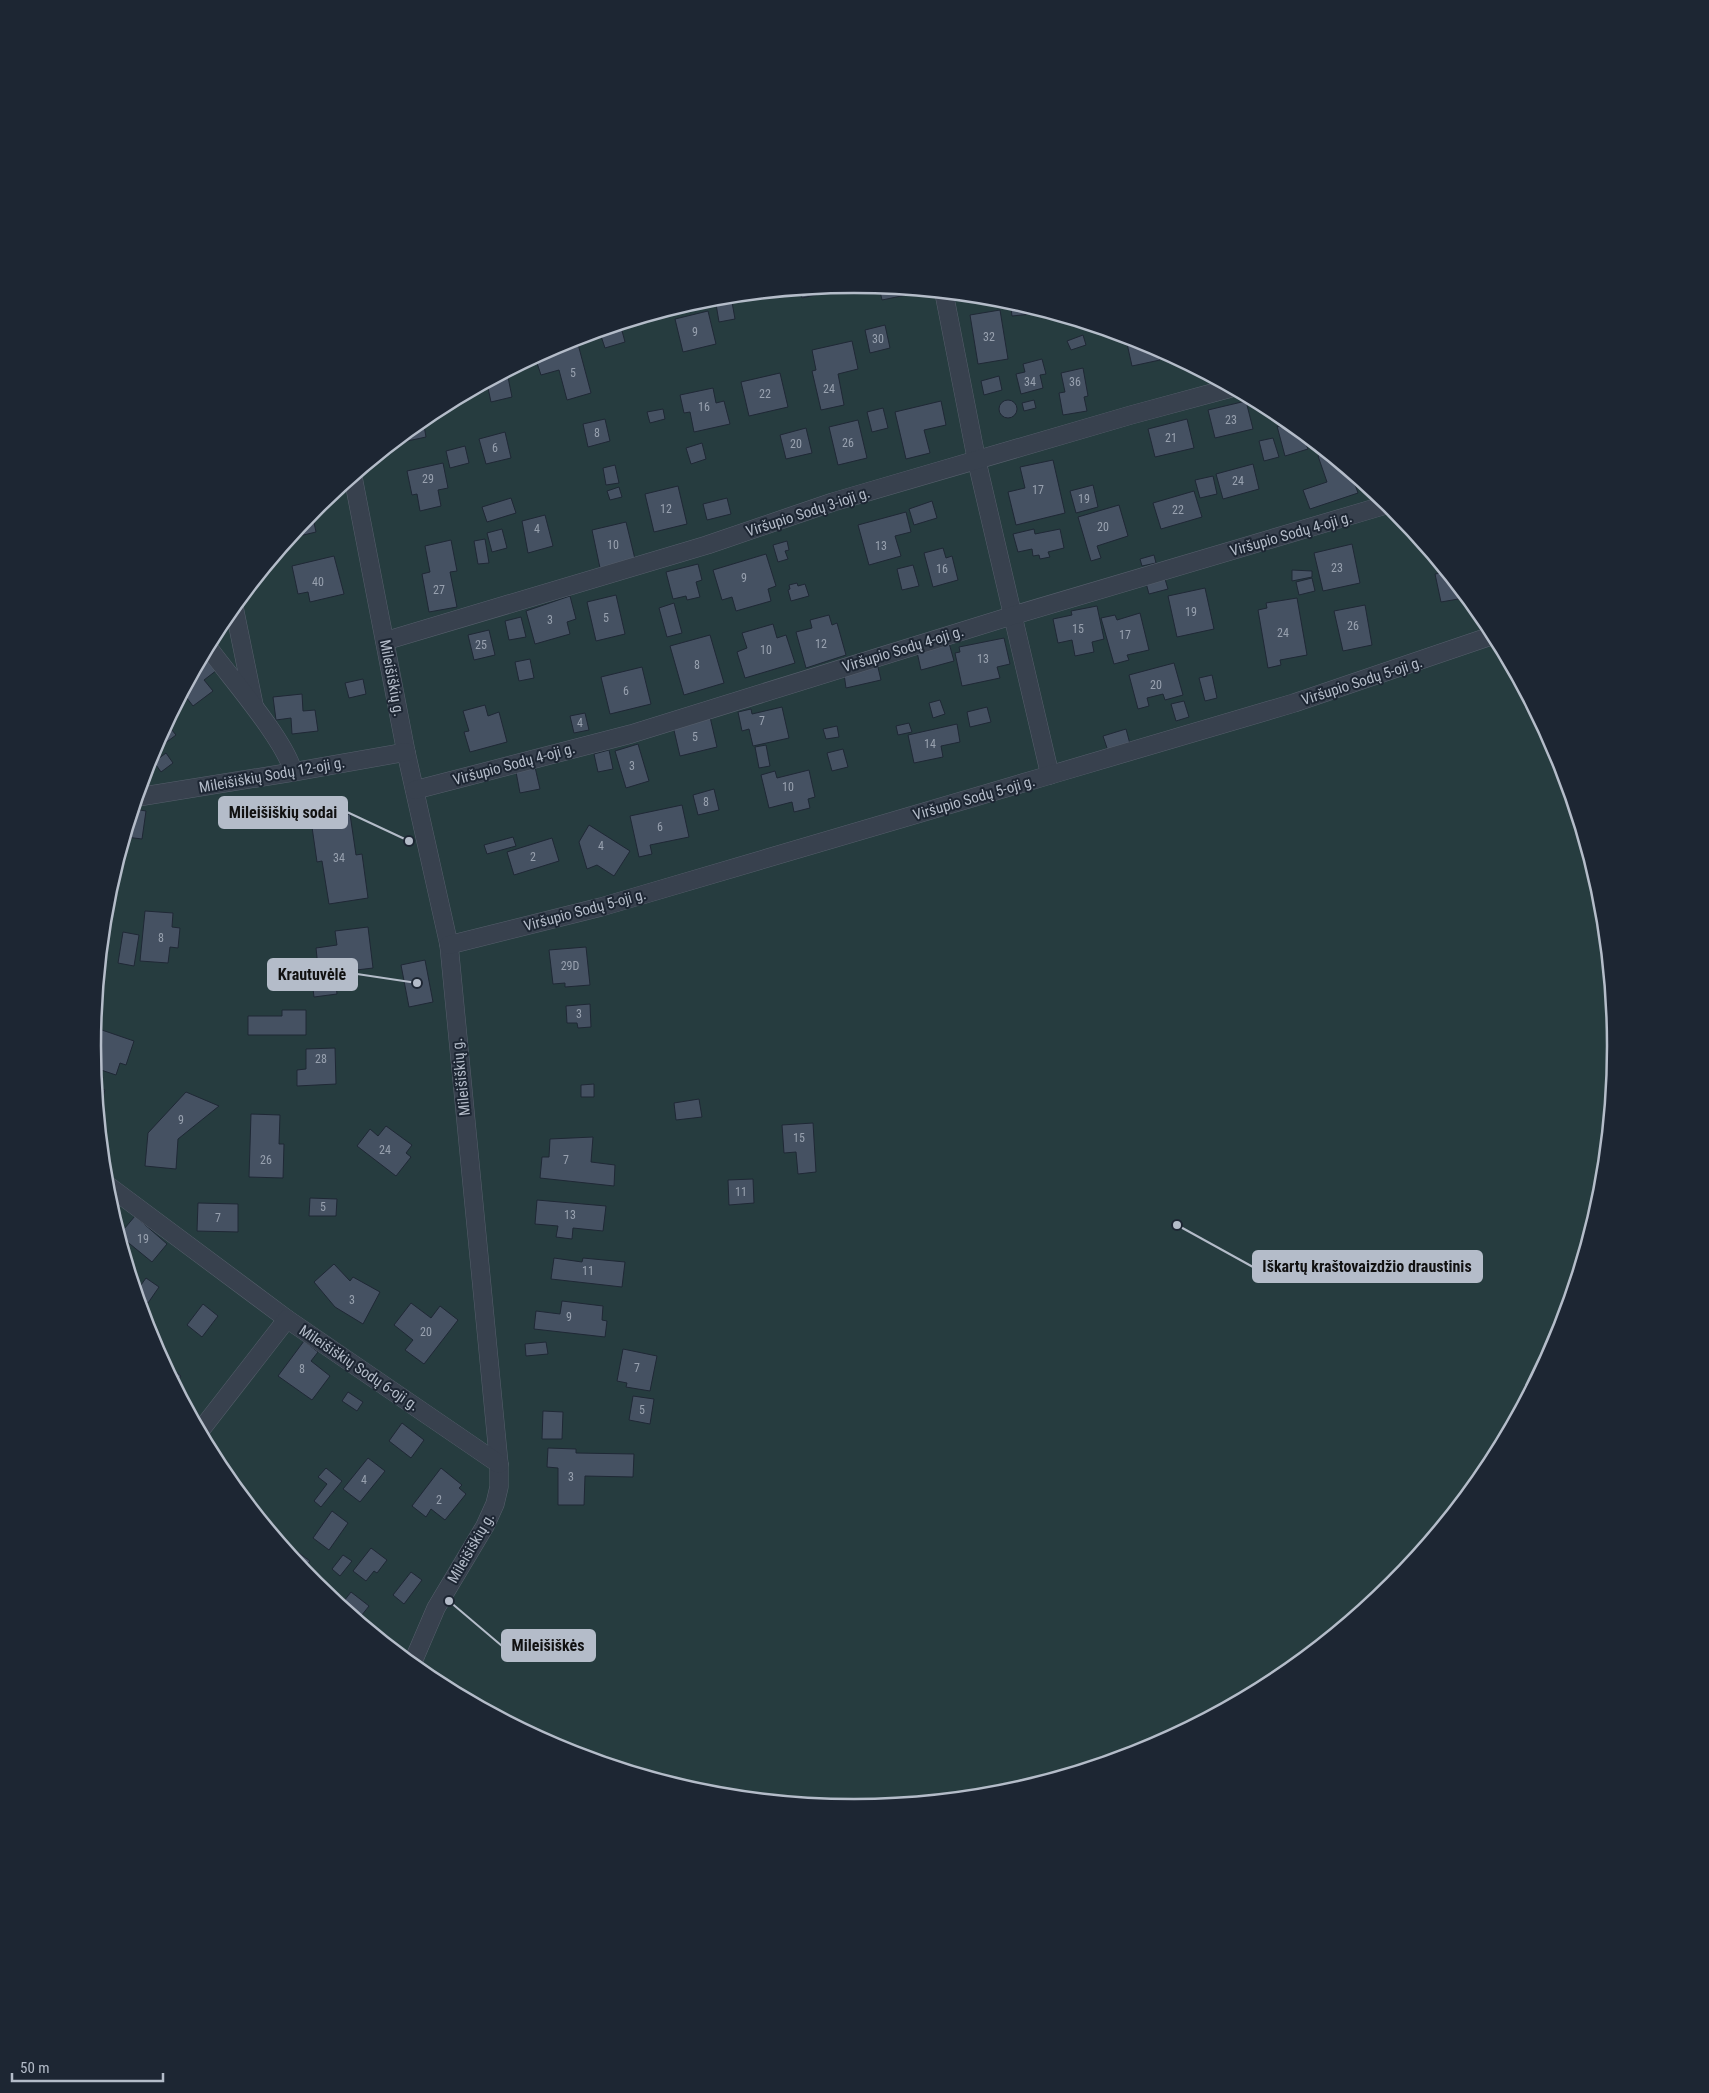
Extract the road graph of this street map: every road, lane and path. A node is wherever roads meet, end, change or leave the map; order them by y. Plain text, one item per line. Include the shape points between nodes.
1 (945, 299) edge
2 (1224, 390) edge
3 (977, 462) junction
4 (354, 484) edge
5 (1379, 507) edge
6 (1011, 616) junction
7 (236, 617) edge
8 (1487, 638) edge
9 (385, 642) junction
10 (212, 654) edge
11 (254, 709) junction
12 (406, 752) junction
13 (293, 772) junction
14 (1050, 775) junction
15 (415, 790) junction
16 (144, 796) edge
17 (449, 945) junction
18 (116, 1191) edge
19 (287, 1319) junction
20 (204, 1426) edge
21 (499, 1464) junction
22 (415, 1658) edge

1 - 3 street
2 - 3 street, Viršupio Sodų 3-ioji g.
3 - 6 street
3 - 9 street, Viršupio Sodų 3-ioji g. via 833,502 707,545
4 - 9 street, Mileišiškių g.
5 - 6 street, Viršupio Sodų 4-oji g.
6 - 14 street
6 - 15 street, Viršupio Sodų 4-oji g. via 631,734
7 - 11 street
8 - 14 street, Viršupio Sodų 5-oji g. via 1294,703
9 - 12 street, Mileišiškių g.
10 - 11 street
11 - 13 street via 291,761
12 - 13 street, Mileišiškių Sodų 12-oji g.
12 - 15 street, Mileišiškių g.
13 - 16 street, Mileišiškių Sodų 12-oji g.
14 - 17 street, Viršupio Sodų 5-oji g. via 601,907
15 - 17 street, Mileišiškių g.
17 - 21 street, Mileišiškių g.
18 - 19 street
19 - 20 street, Mileišiškių Sodų 6-oji g.
19 - 21 street, Mileišiškių Sodų 6-oji g.
21 - 22 street, Mileišiškių g. via 499,1487 486,1526 436,1608

